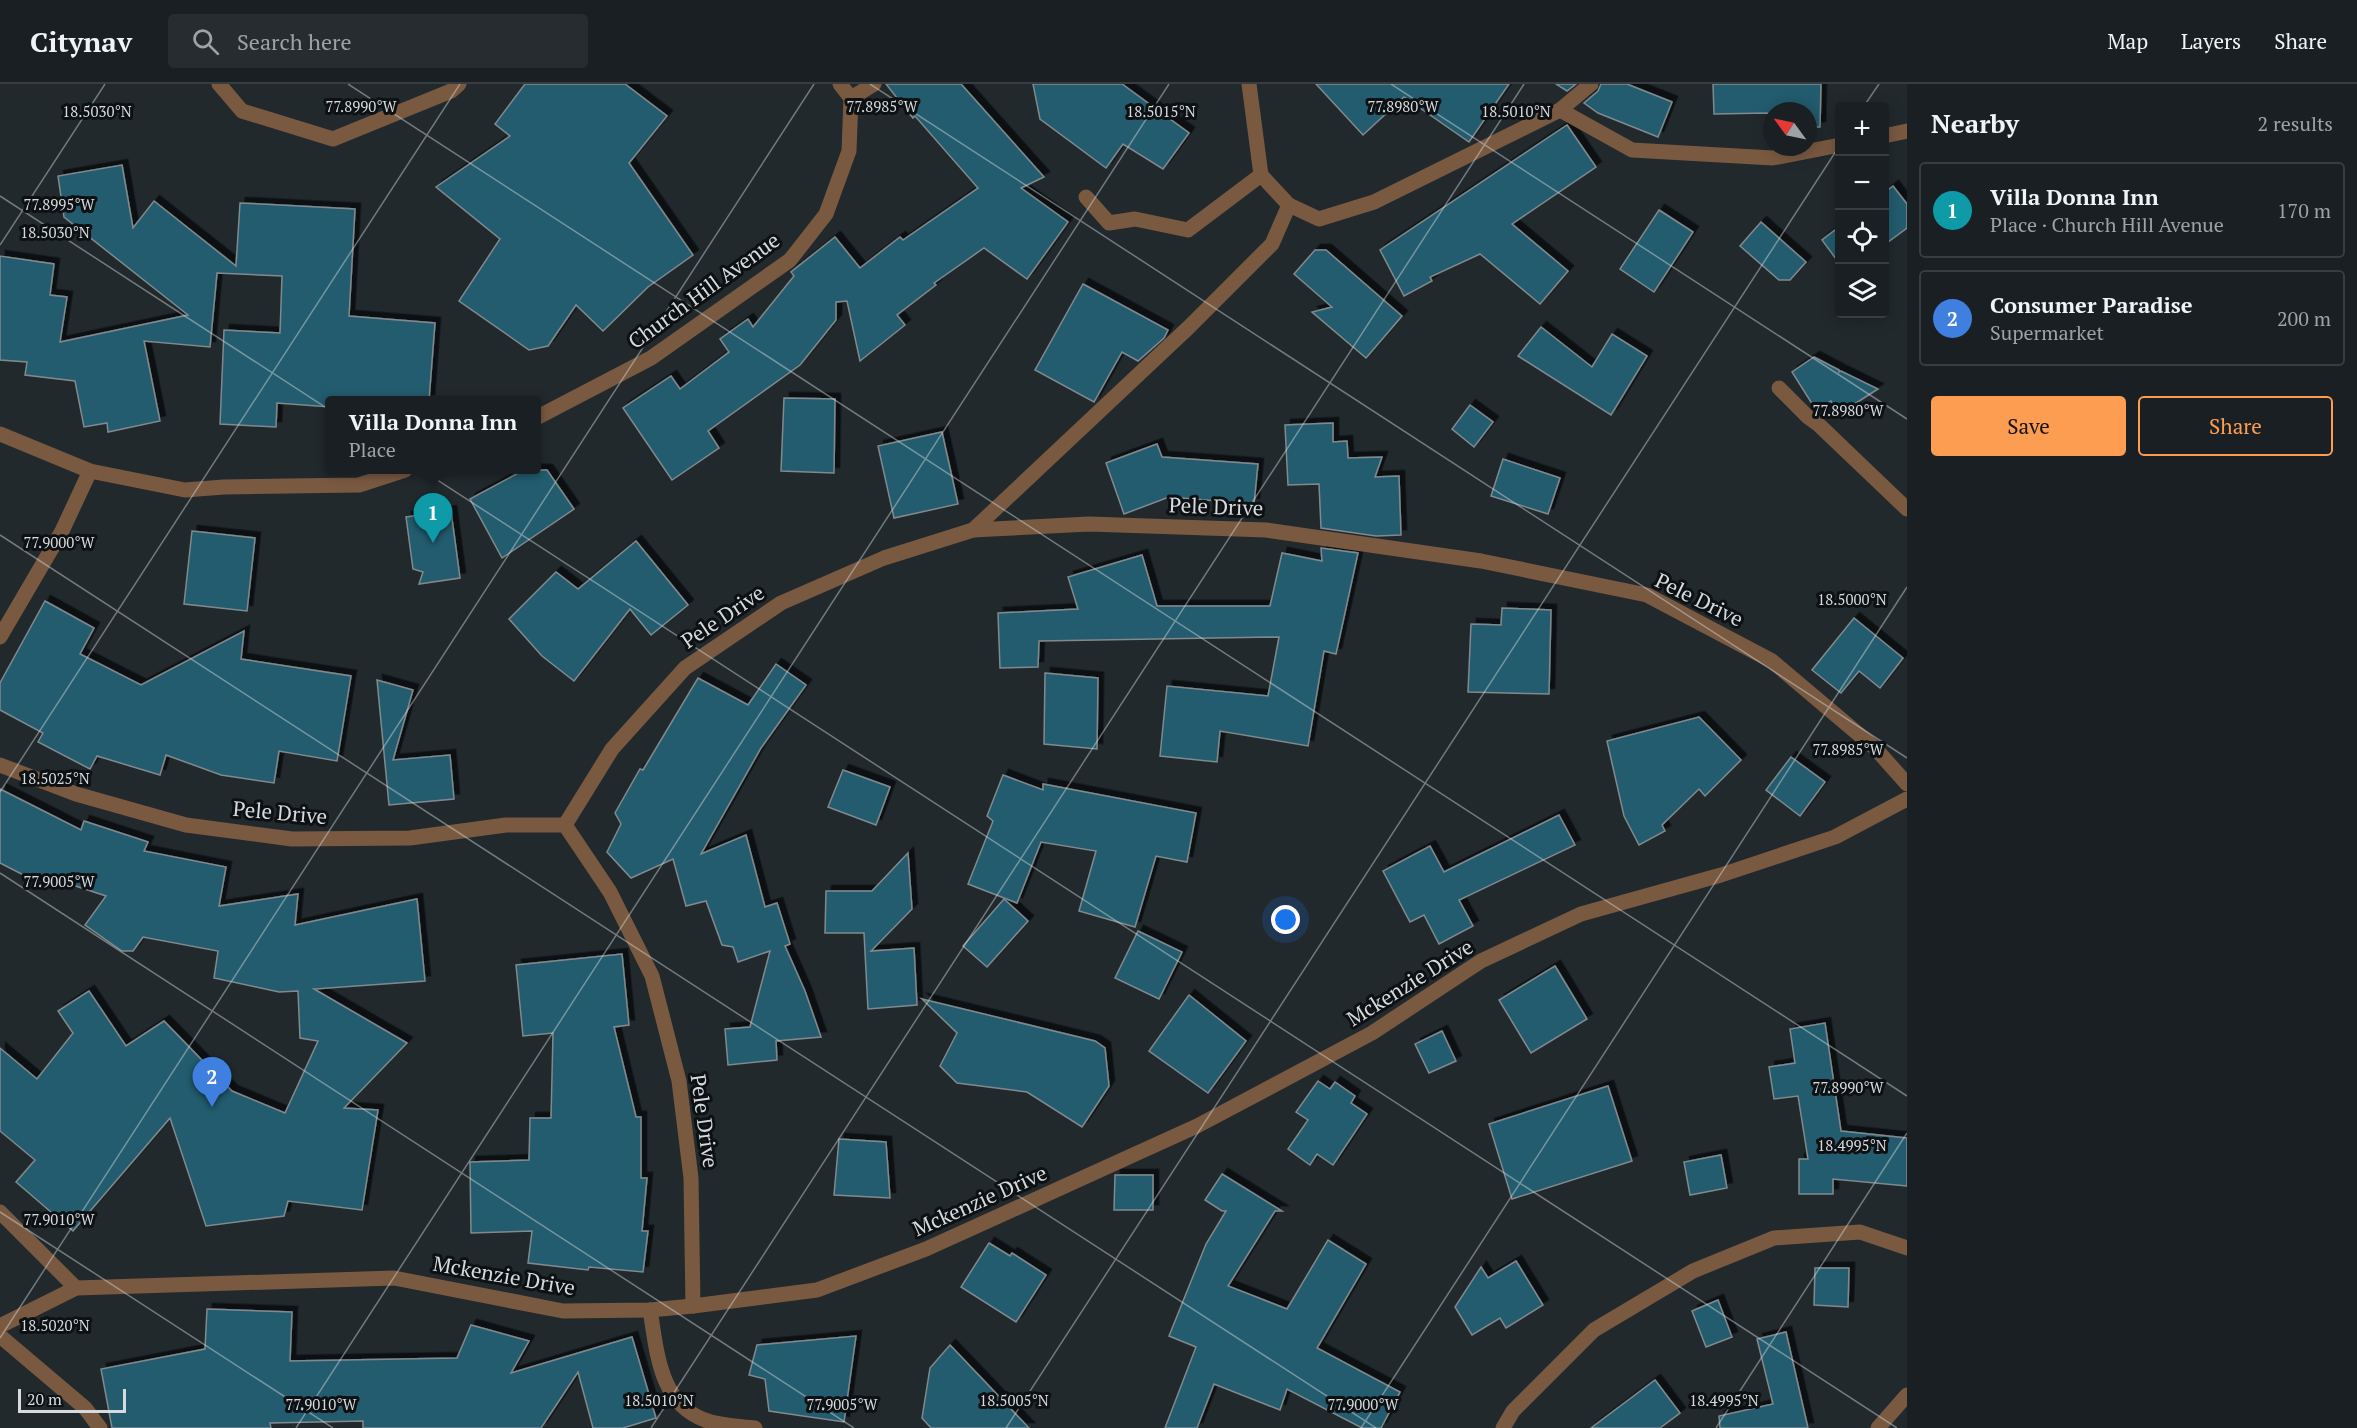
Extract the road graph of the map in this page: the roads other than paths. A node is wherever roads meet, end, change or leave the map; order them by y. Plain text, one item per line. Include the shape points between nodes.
1 (219, 84) edge
2 (459, 84) edge
3 (840, 84) edge
4 (874, 84) edge
5 (1249, 84) edge
6 (1591, 84) edge
7 (851, 98) junction
8 (1560, 110) junction
9 (1907, 131) edge
10 (1889, 135) edge
11 (1835, 146) edge
12 (1261, 175) junction
13 (1086, 197) dead end
14 (1289, 205) junction
15 (1779, 388) dead end
16 (541, 416) edge
17 (0, 434) edge
18 (90, 471) junction
19 (393, 474) edge
20 (1904, 500) edge
21 (973, 530) junction
22 (0, 637) edge
23 (0, 765) edge
24 (1907, 784) edge
25 (1907, 799) edge
26 (565, 825) junction
27 (0, 1212) edge
28 (1907, 1248) edge
29 (76, 1288) junction
30 (693, 1306) junction
31 (650, 1310) junction
32 (0, 1326) edge
33 (0, 1336) edge
34 (1907, 1395) edge
35 (100, 1428) edge
36 (755, 1428) edge
37 (1503, 1428) edge
38 (1878, 1428) edge

1 - 2 street via 242,111 333,139 451,91
3 - 7 street
4 - 7 street
5 - 12 street
6 - 8 street
7 - 16 street, Church Hill Avenue via 849,151 826,214 790,260 651,358
8 - 11 street via 1632,150 1773,158
8 - 14 street via 1374,202 1319,219
9 - 10 street
12 - 13 street via 1188,230 1135,219 1109,223
12 - 14 street
14 - 21 street via 1272,244
15 - 20 street
17 - 18 street
18 - 19 street via 185,490 360,485
18 - 22 street via 62,531
21 - 24 street, Pele Drive via 1089,524 1266,530 1481,561 1647,595 1772,661 1875,748
21 - 26 street, Pele Drive via 884,558 781,603 685,668 612,749
23 - 26 street, Pele Drive via 76,794 186,825 292,839 410,838 506,825
25 - 30 street, Mckenzie Drive via 1835,837 1721,875 1581,914 1482,961 1371,1033 1197,1126 926,1249 817,1290
26 - 30 street, Pele Drive via 610,892 652,976 679,1081 683,1113 691,1178
27 - 29 street
28 - 37 street via 1860,1232 1774,1238 1693,1271 1594,1330 1513,1412
29 - 31 street, Mckenzie Drive via 394,1278 563,1311
29 - 32 street, Mckenzie Drive
30 - 31 street, Mckenzie Drive
31 - 36 street via 661,1371 670,1392 685,1409 705,1420
33 - 35 street via 85,1408
34 - 38 street

